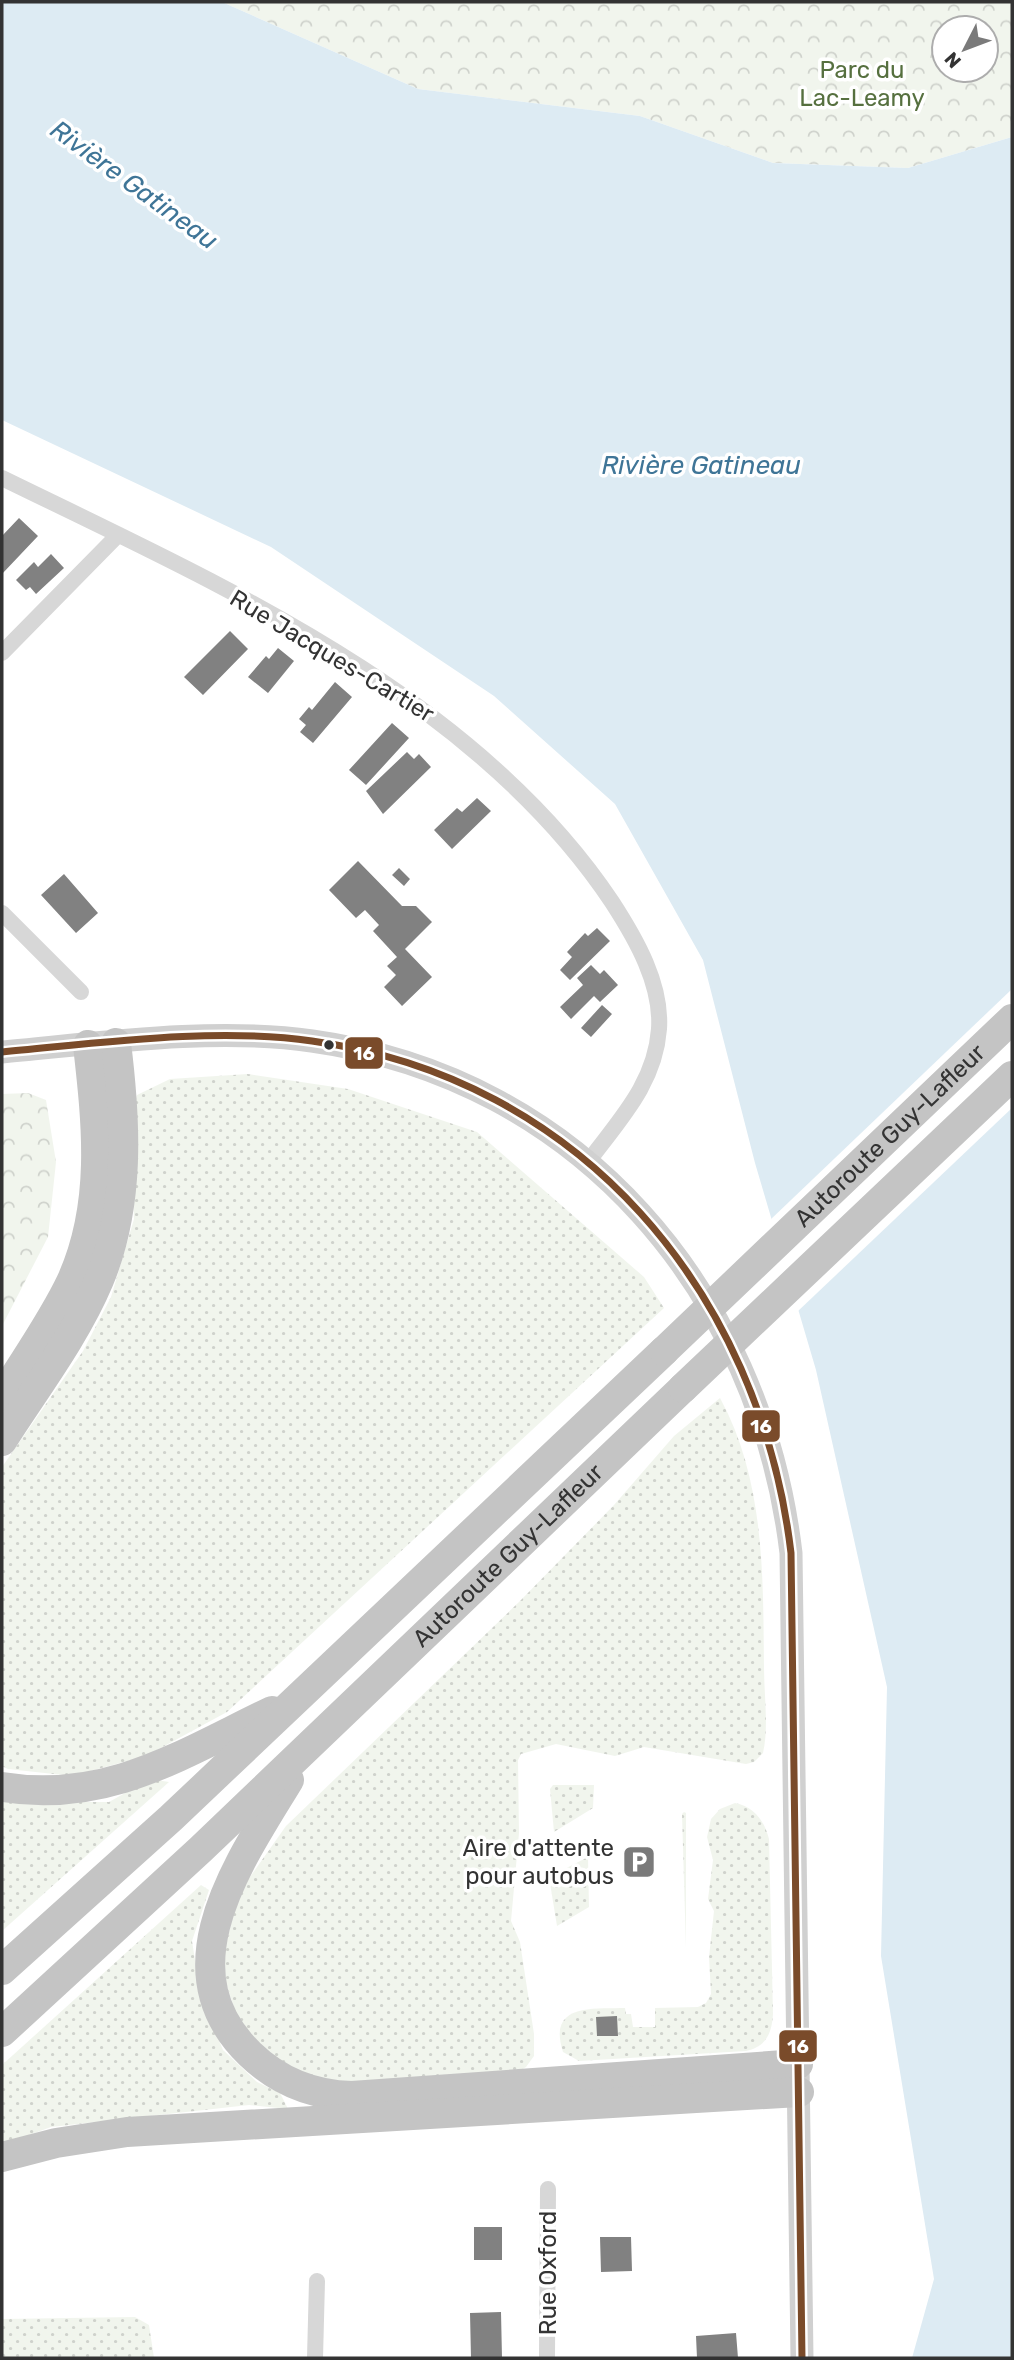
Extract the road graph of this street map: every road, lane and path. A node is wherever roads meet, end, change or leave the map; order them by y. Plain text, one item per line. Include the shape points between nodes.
1 (2, 478) edge
2 (118, 535) junction
3 (2, 653) edge
4 (2, 913) edge
5 (81, 992) dead end
6 (1012, 1019) edge
7 (102, 1044) junction
8 (2, 1052) edge
9 (1012, 1076) edge
10 (588, 1162) junction
11 (2, 1396) edge
12 (2, 1441) edge
13 (298, 1699) junction
14 (308, 1747) junction
15 (2, 1787) edge
16 (2, 1970) edge
17 (2, 2032) edge
18 (799, 2078) junction
19 (2, 2157) edge
20 (548, 2189) dead end
21 (317, 2281) dead end
22 (315, 2358) edge
23 (547, 2358) edge
24 (802, 2358) edge

1 - 2 street, Rue Jacques-Cartier
2 - 3 street
2 - 10 street, Rue Jacques-Cartier via 329,649 436,718 523,794 597,881 640,950 659,1020 653,1065 643,1087
4 - 5 street
6 - 13 highway, Autoroute Guy-Lafleur, bridge
7 - 8 main road
7 - 10 main road via 259,1036 367,1052 431,1072 491,1098
7 - 11 highway via 95,1192 86,1240 67,1290
7 - 12 highway via 124,1166 118,1216 109,1251 83,1311
9 - 14 highway, Autoroute Guy-Lafleur, bridge
10 - 18 main road via 664,1238 710,1304 749,1383 777,1470 792,1580
13 - 15 highway via 120,1781 61,1791
13 - 16 highway, Autoroute Guy-Lafleur
14 - 17 highway, Autoroute Guy-Lafleur
14 - 18 highway via 241,1858 212,1934 212,1976 222,2013 244,2048 266,2068 307,2089 352,2096
18 - 19 highway via 127,2132
18 - 24 main road
20 - 23 street, Rue Oxford
21 - 22 street

